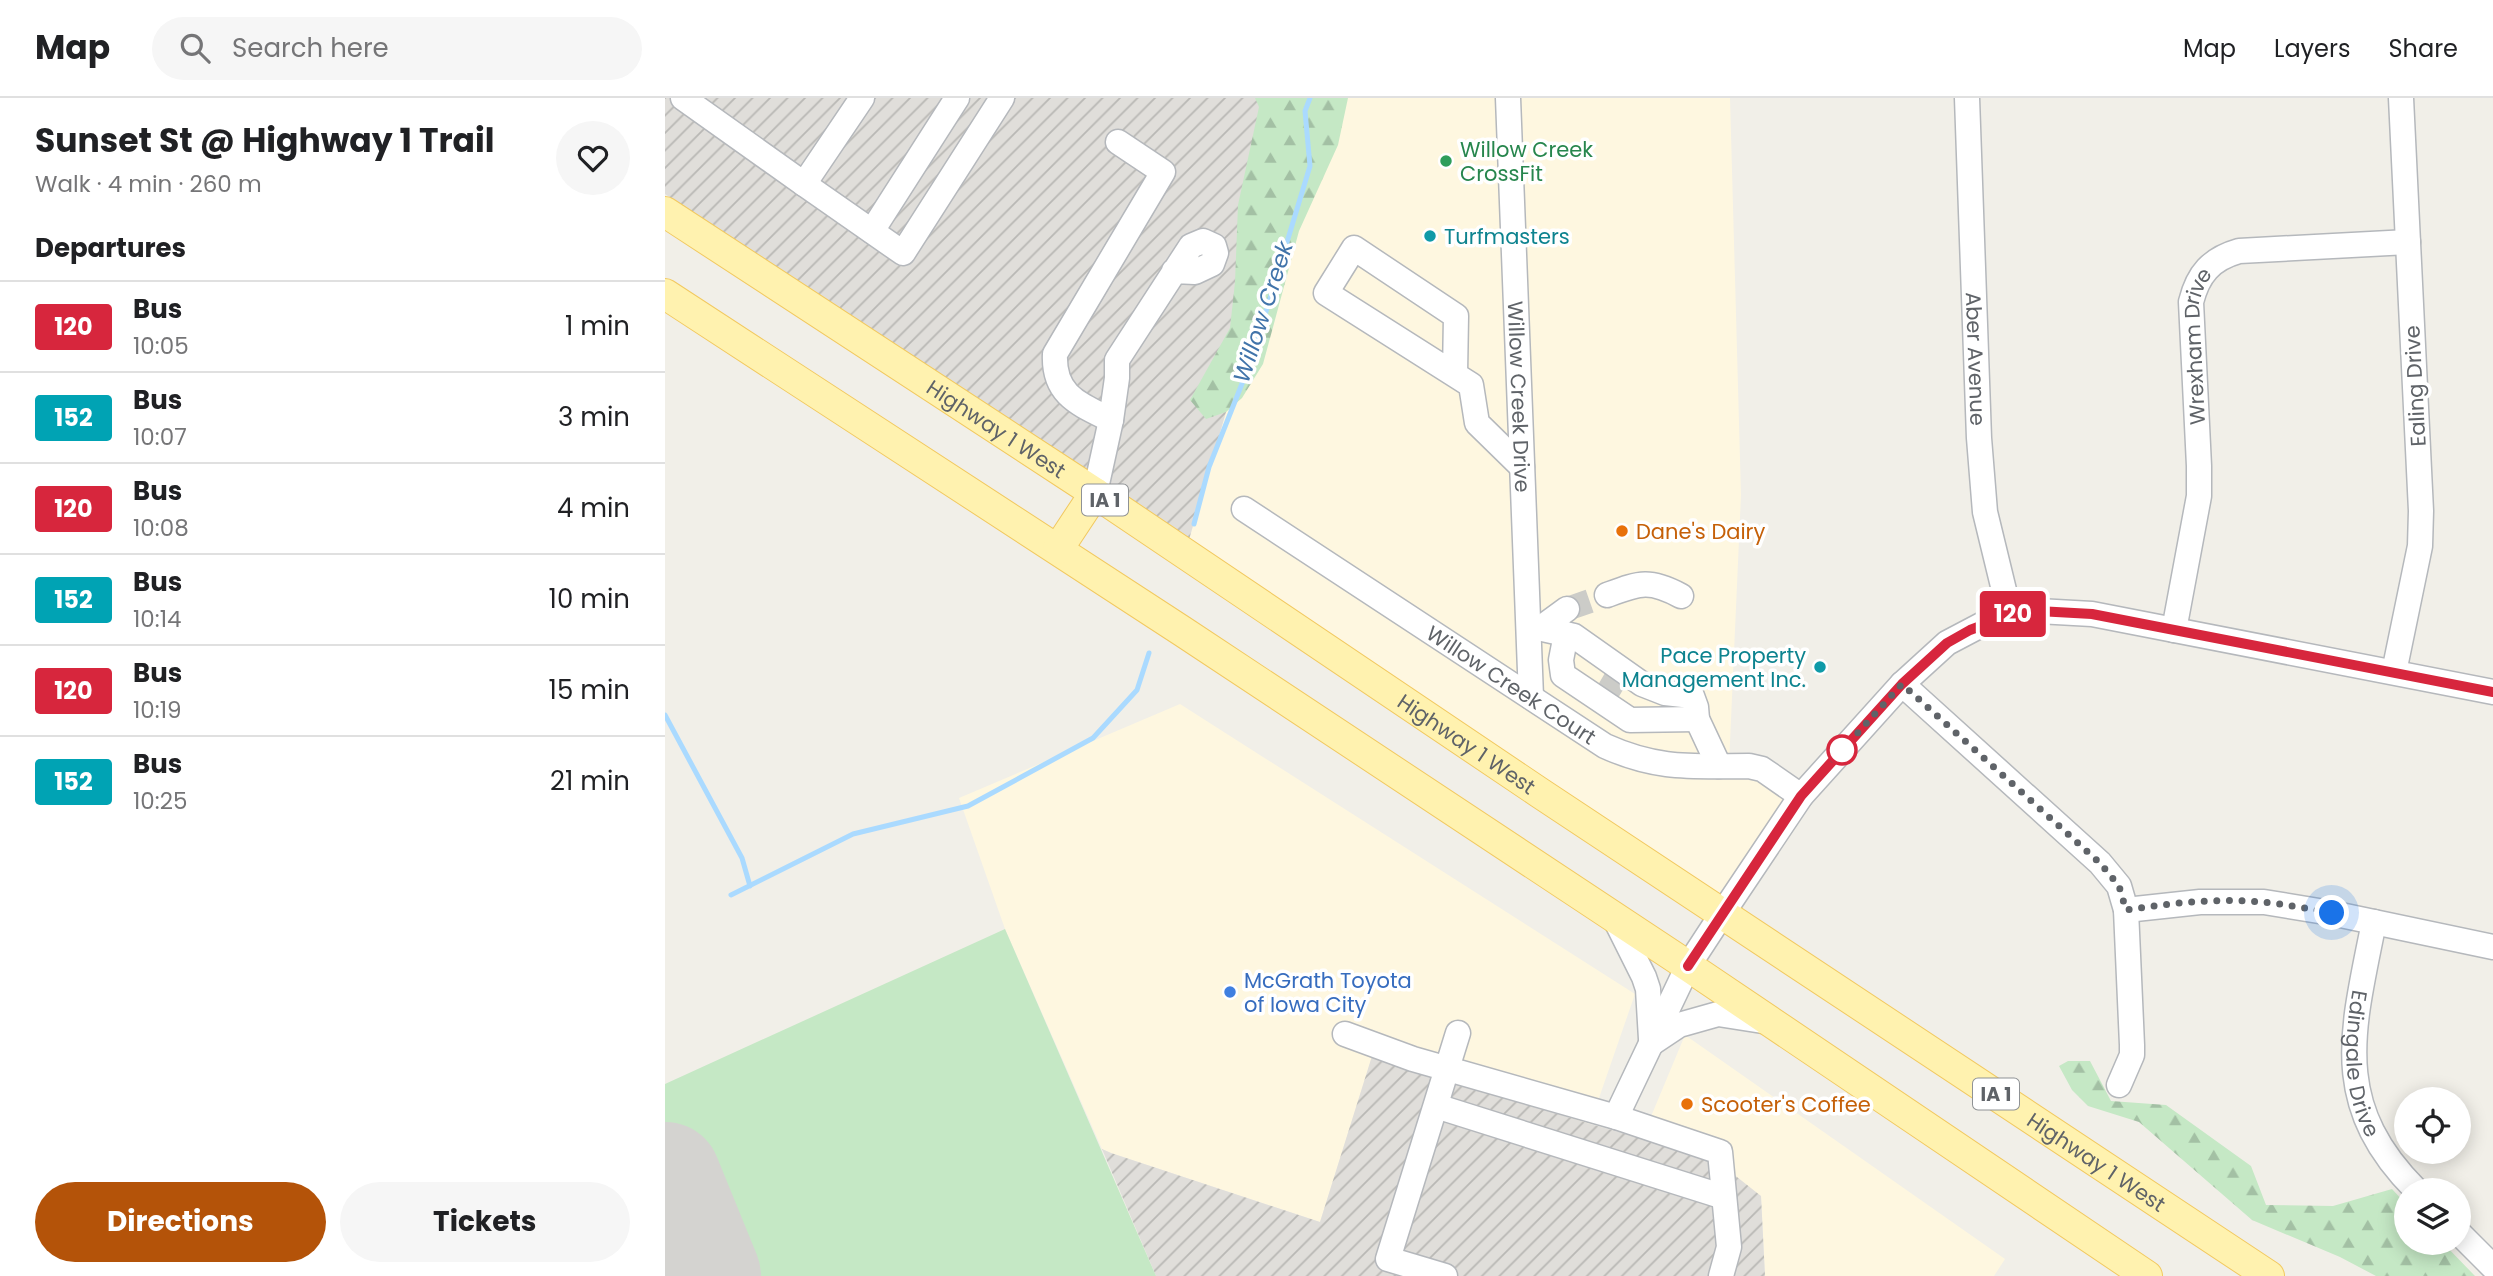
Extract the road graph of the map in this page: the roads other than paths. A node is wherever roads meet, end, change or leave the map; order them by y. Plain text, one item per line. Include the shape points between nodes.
1 (862, 98) edge
2 (958, 98) edge
3 (1508, 98) edge
4 (1967, 98) edge
5 (2401, 98) edge
6 (699, 103) edge
7 (996, 108) edge
8 (1118, 142) dead end
9 (804, 184) junction
10 (665, 212) edge
11 (871, 231) junction
12 (2408, 242) junction
13 (1174, 271) dead end
14 (665, 294) edge
15 (1455, 374) junction
16 (1111, 420) junction
17 (1522, 467) junction
18 (1095, 493) junction
19 (1244, 509) dead end
20 (1058, 549) junction
21 (1607, 595) tunnel mouth
22 (1681, 596) dead end
23 (1567, 609) tunnel mouth
24 (2010, 615) junction
25 (1535, 627) junction
26 (2174, 630) junction
27 (1566, 634) junction
28 (2394, 672) junction
29 (1902, 684) junction
30 (2493, 692) edge
31 (1531, 697) junction
32 (1604, 698) junction
33 (1697, 719) junction
34 (1583, 732) junction
35 (1719, 766) junction
36 (1801, 796) junction
37 (2126, 910) junction
38 (1722, 914) junction
39 (1614, 917) junction
40 (2374, 922) junction
41 (2493, 947) edge
42 (1688, 966) junction
43 (1770, 1022) junction
44 (1458, 1033) dead end
45 (1345, 1034) dead end
46 (1651, 1043) junction
47 (1447, 1069) junction
48 (2119, 1085) dead end
49 (1436, 1106) junction
50 (1616, 1117) junction
51 (2404, 1178) edge
52 (1724, 1197) junction
53 (2471, 1245) edge
54 (2493, 1267) edge
55 (1408, 1271) edge
56 (1445, 1276) edge
57 (1721, 1276) edge
58 (2147, 1276) edge
59 (2269, 1276) edge

1 - 9 street
2 - 7 street
2 - 11 street
3 - 17 street, Willow Creek Drive
4 - 24 street, Aber Avenue via 1985,512
5 - 12 street, Ealing Drive
6 - 9 street
7 - 11 street via 903,253
8 - 16 street via 1163,172 1055,354 1054,367 1062,389 1075,402
9 - 11 street
10 - 18 main road, Highway 1 West / IA 1
12 - 26 street, Wrexham Drive via 2239,251 2215,260 2200,276 2191,302 2199,496
12 - 28 street, Ealing Drive via 2420,546
13 - 16 street via 1117,360
14 - 20 main road
15 - 15 street via 1326,293 1354,248 1456,316
15 - 17 street via 1471,385 1477,423
16 - 18 street
17 - 25 street, Willow Creek Drive
18 - 20 main road
18 - 38 main road, Highway 1 West / IA 1
19 - 31 street, Willow Creek Court
20 - 39 main road
21 - 22 street via 1635,585 1658,584
23 - 25 street
24 - 26 street via 2065,611
24 - 29 street via 1947,643
25 - 27 street
25 - 31 street, Willow Creek Drive
26 - 28 street
27 - 32 street via 1563,676
27 - 33 street via 1642,684 1665,694 1692,696
28 - 30 street
29 - 36 street
29 - 37 street via 2100,863 2119,886
31 - 34 street, Willow Creek Court
32 - 33 street via 1630,720
32 - 34 street
33 - 35 street
34 - 35 street, Willow Creek Court via 1643,761
35 - 36 street, Willow Creek Court via 1762,769
36 - 38 street
37 - 40 street via 2200,902 2264,902
37 - 48 street via 2132,1055
38 - 42 street
38 - 59 main road, Highway 1 West / IA 1
39 - 42 main road
39 - 46 street via 1644,976
40 - 41 street
40 - 51 street, Edingale Drive via 2354,1031 2355,1077 2370,1126
42 - 43 main road
42 - 46 street
43 - 46 street via 1718,1014 1679,1025
43 - 58 main road
44 - 47 street
45 - 47 street
46 - 50 street
47 - 49 street
47 - 50 street
49 - 52 street
49 - 55 street via 1388,1259
50 - 52 street via 1720,1152
52 - 57 street via 1729,1247
53 - 54 street
55 - 56 street

